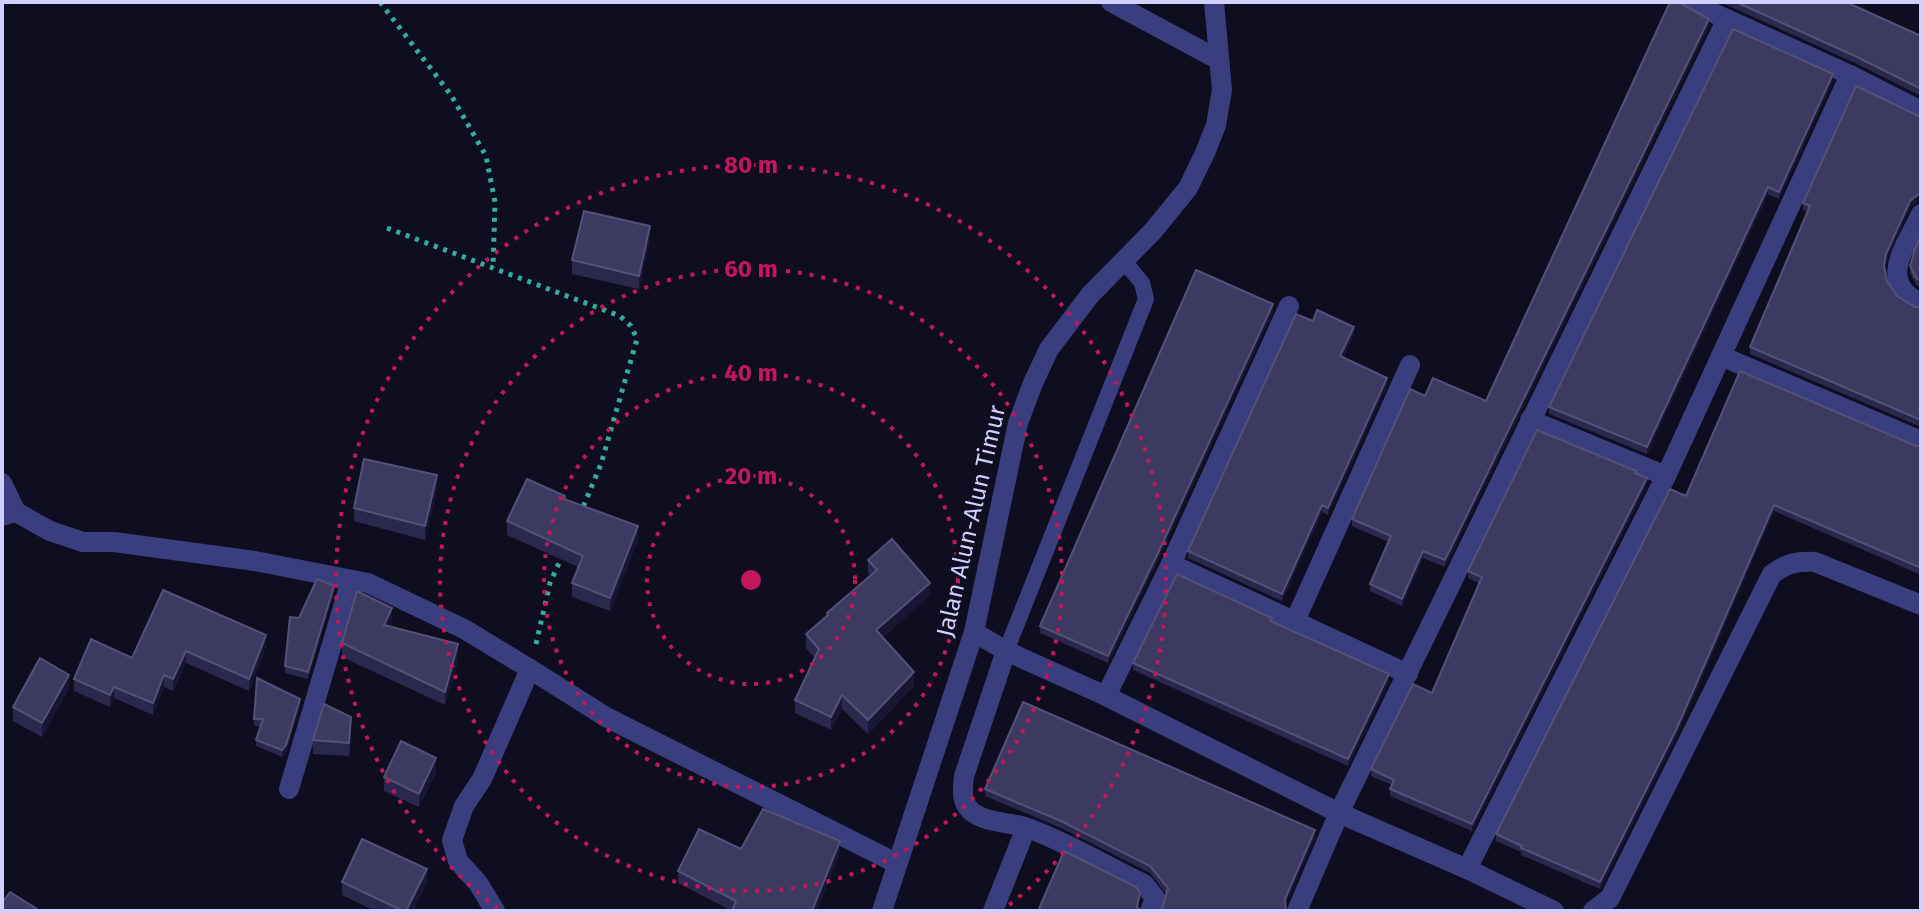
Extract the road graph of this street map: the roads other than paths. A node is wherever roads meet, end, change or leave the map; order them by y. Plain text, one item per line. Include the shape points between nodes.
1 (1111, 2) edge
2 (1214, 2) edge
3 (1689, 2) edge
4 (1727, 19) junction
5 (1219, 60) junction
6 (1850, 75) junction
7 (1921, 111) edge
8 (1921, 214) edge
9 (1123, 260) junction
10 (1921, 303) edge
11 (1289, 306) dead end
12 (1721, 356) junction
13 (1410, 365) dead end
14 (1530, 420) junction
15 (1921, 441) edge
16 (1666, 476) junction
17 (2, 483) edge
18 (9, 514) edge
19 (1171, 564) junction
20 (351, 580) junction
21 (1921, 605) edge
22 (1295, 621) junction
23 (974, 632) junction
24 (1006, 651) junction
25 (530, 669) junction
26 (1408, 674) junction
27 (1106, 696) junction
28 (289, 789) dead end
29 (1339, 813) junction
30 (1026, 828) junction
31 (896, 863) junction
32 (1467, 869) junction
33 (495, 911) edge
34 (882, 911) edge
35 (993, 911) edge
36 (1150, 911) edge
37 (1297, 911) edge
38 (1554, 911) edge
39 (1593, 911) edge

1 - 5 street
2 - 5 street, Jalan Alun-Alun Timur
3 - 4 street
4 - 6 street
4 - 14 street
5 - 9 street, Jalan Alun-Alun Timur via 1222,90 1205,153 1188,188
6 - 7 street
6 - 12 street
8 - 10 street via 1897,273 1905,296
9 - 23 street, Jalan Alun-Alun Timur via 1049,349 1033,383 1018,423
9 - 24 lane via 1142,283 1146,299
11 - 19 street
12 - 15 street
12 - 16 street
13 - 22 street
14 - 16 street
14 - 26 street
16 - 32 street
17 - 18 street
18 - 20 street via 83,542 255,561
19 - 22 street
19 - 27 street
20 - 25 street via 368,583 464,629
20 - 28 street
21 - 39 street via 1815,562 1785,564 1772,574 1610,898
22 - 26 street
23 - 24 street
23 - 31 street, Jalan Alun-Alun Timur
24 - 27 street
24 - 30 street via 962,792 981,817
25 - 31 street via 606,717
25 - 33 street via 452,840 458,861
26 - 29 street
27 - 29 street
29 - 32 street
29 - 37 street
30 - 35 street
30 - 36 street via 1144,884 1155,898
31 - 34 street, Jalan Alun-Alun Timur
32 - 38 street

